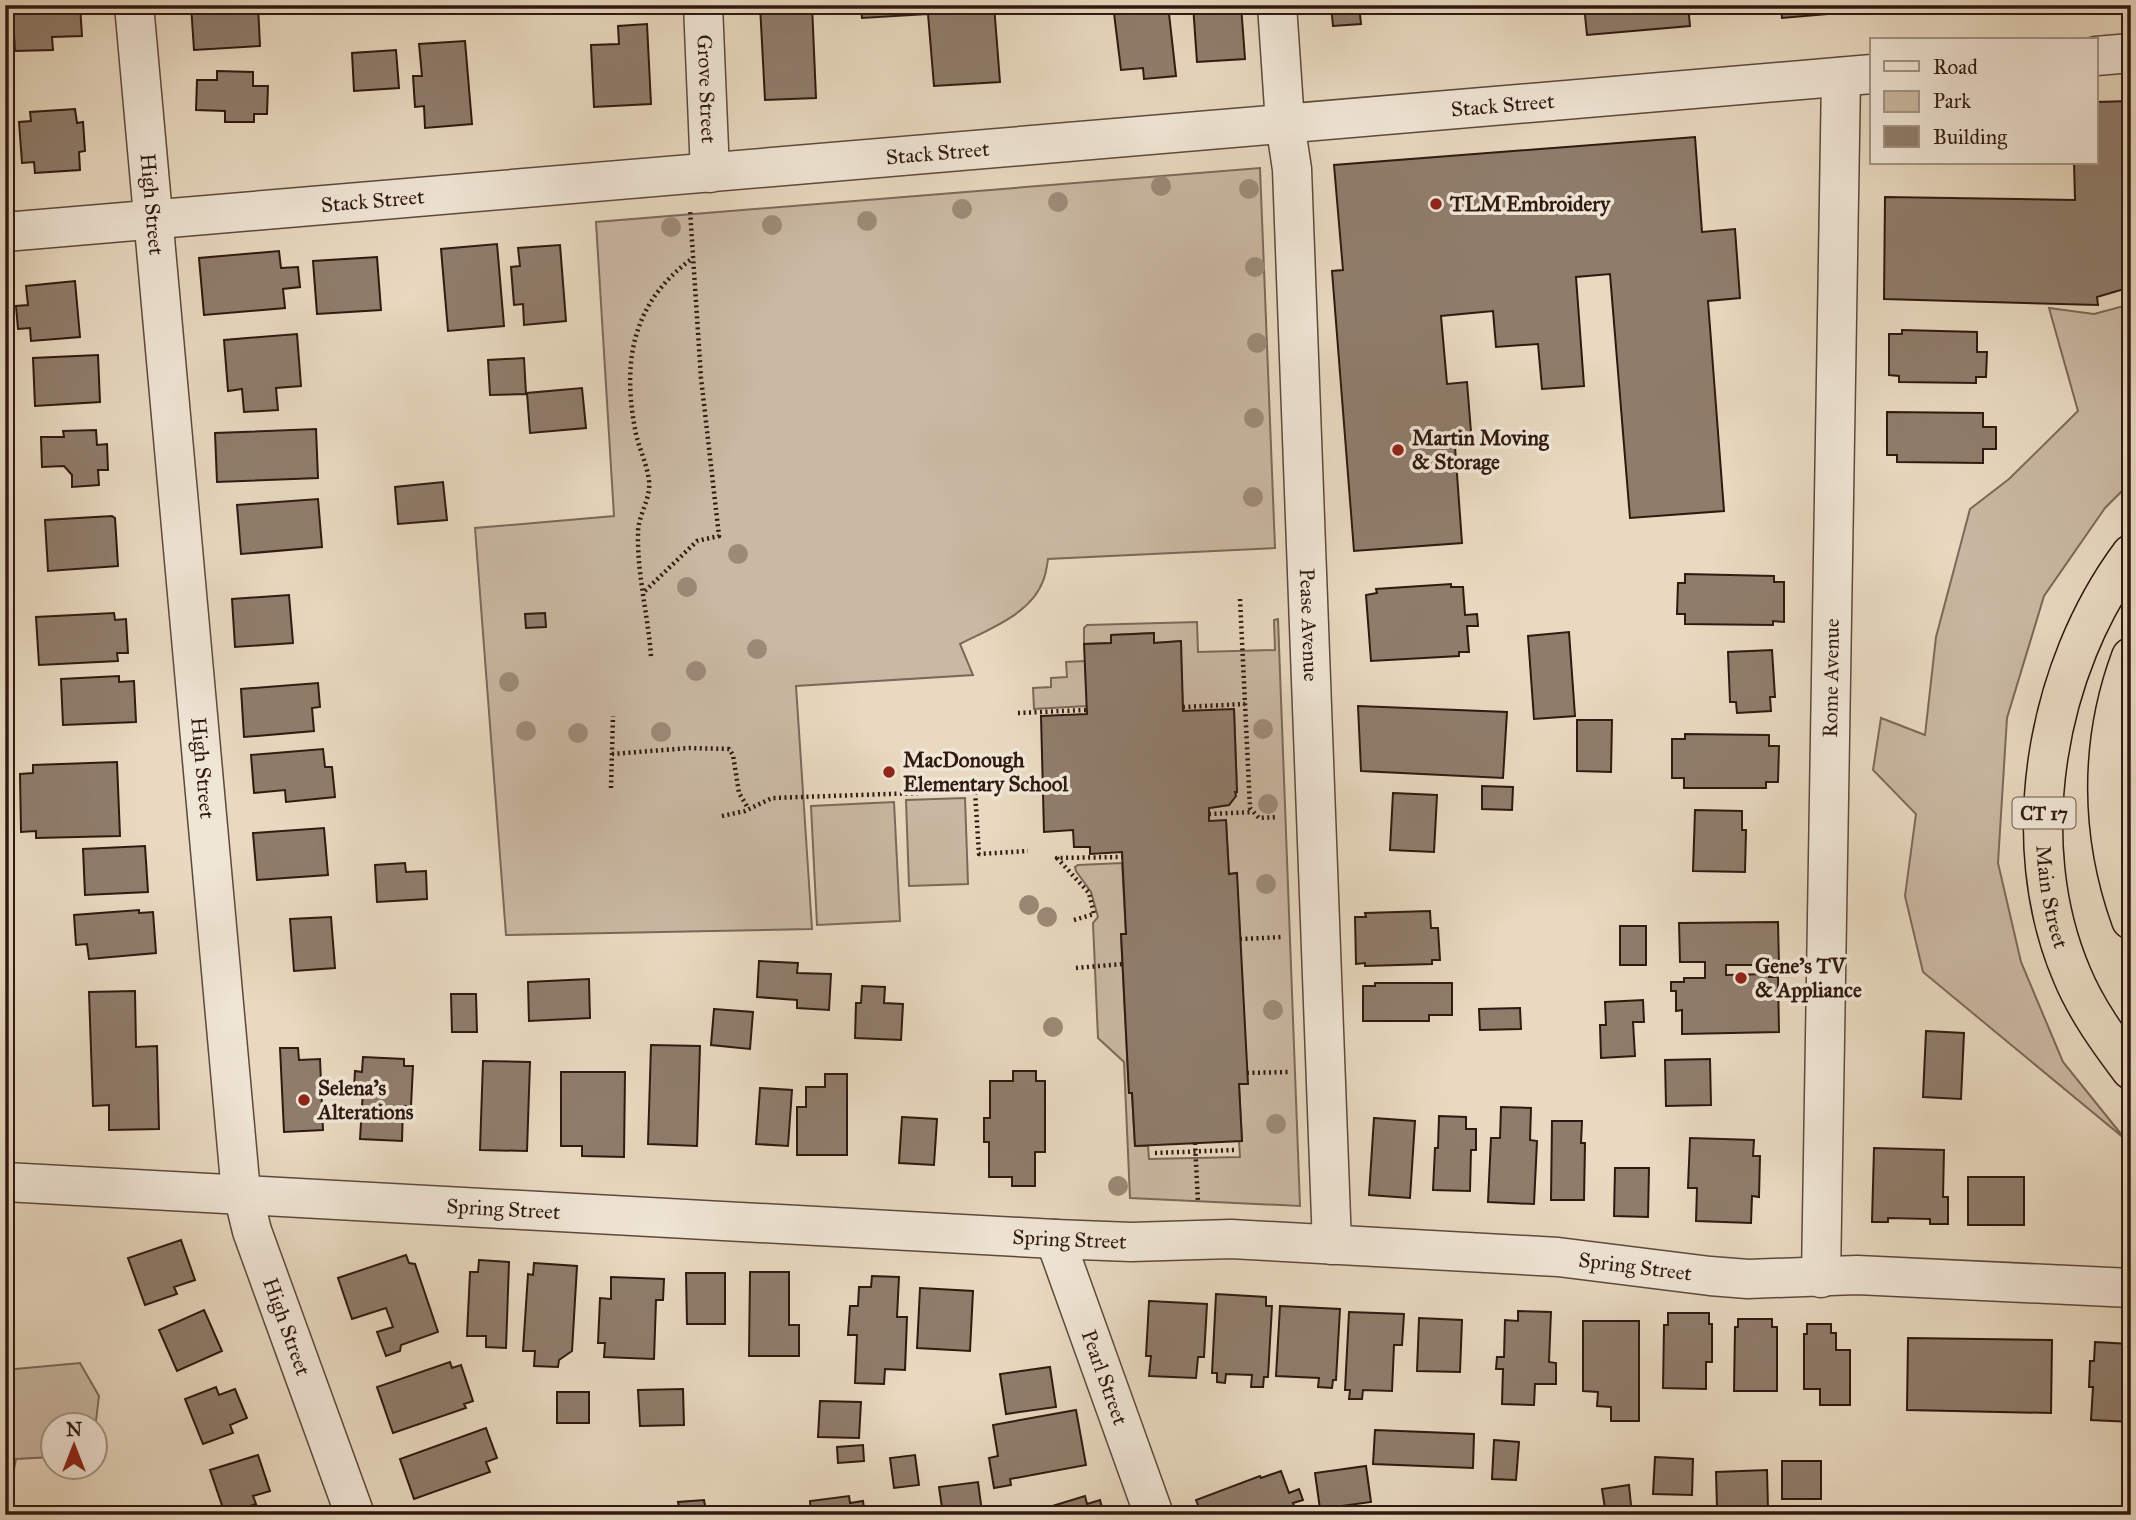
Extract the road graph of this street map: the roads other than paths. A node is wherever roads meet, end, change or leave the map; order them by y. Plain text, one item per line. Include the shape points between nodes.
1 (134, 5) edge
2 (703, 5) edge
3 (1277, 5) edge
4 (2131, 53) edge
5 (2098, 56) edge
6 (1856, 75) edge
7 (1285, 123) junction
8 (710, 173) junction
9 (152, 220) junction
10 (5, 232) edge
11 (2131, 554) edge
12 (2131, 657) edge
13 (2131, 920) edge
14 (2131, 1070) edge
15 (5, 1182) edge
16 (244, 1195) junction
17 (1055, 1239) junction
18 (1332, 1245) junction
19 (1821, 1278) junction
20 (2131, 1288) edge
21 (355, 1515) edge
22 (1154, 1515) edge

1 - 9 street, High Street
2 - 8 street, Grove Street
3 - 7 street, Pease Avenue
4 - 5 street
6 - 7 street, Stack Street
6 - 19 street, Rome Avenue
7 - 8 street, Stack Street
7 - 18 street, Pease Avenue via 1292,169
8 - 9 street, Stack Street
9 - 10 street, Stack Street
9 - 16 street, High Street
11 - 14 highway, Main Street / CT 17 via 2095,611 2065,683 2050,741 2044,794 2047,872 2061,945 2081,994
12 - 13 highway, CT 17 via 2112,725 2107,792 2110,842
15 - 16 street, Spring Street
16 - 17 street, Spring Street
16 - 21 street, High Street via 252,1231
17 - 18 street, Spring Street via 1231,1239
17 - 22 street, Pearl Street
18 - 19 street, Spring Street via 1558,1256 1722,1277
19 - 20 street, Spring Street via 1857,1275

